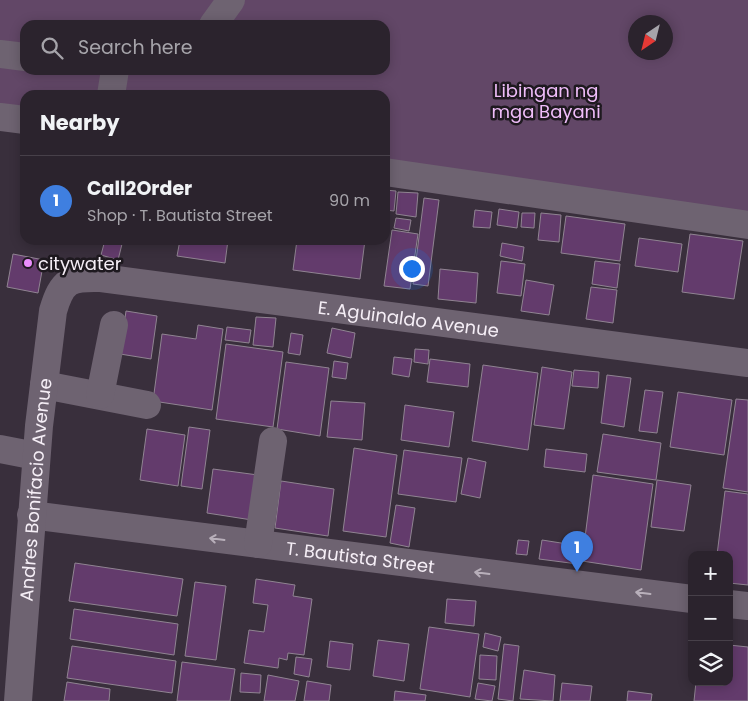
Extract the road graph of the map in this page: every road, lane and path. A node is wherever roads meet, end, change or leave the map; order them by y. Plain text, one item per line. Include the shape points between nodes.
1 (231, 0) edge
2 (217, 20) edge
3 (0, 54) edge
4 (20, 56) edge
5 (114, 75) edge
6 (112, 90) edge
7 (0, 116) edge
8 (20, 119) edge
9 (390, 173) edge
10 (748, 225) edge
11 (67, 281) joint
12 (114, 325) dead end
13 (748, 363) edge
14 (44, 385) junction
15 (100, 394) junction
16 (147, 405) dead end
17 (273, 441) dead end
18 (0, 449) edge
19 (36, 456) junction
20 (31, 516) junction
21 (258, 544) junction
22 (688, 598) edge
23 (733, 604) edge
24 (748, 606) edge
25 (18, 701) edge

1 - 2 street
3 - 4 street
5 - 6 street
7 - 8 street
9 - 10 street
11 - 13 street, E. Aguinaldo Avenue via 82,277 101,278
11 - 14 street, Andres Bonifacio Avenue via 58,294 53,311
12 - 15 street
14 - 15 street
14 - 19 street, Andres Bonifacio Avenue
15 - 16 street
17 - 21 street
18 - 19 street
19 - 20 street, Andres Bonifacio Avenue
21 -> 20 street, T. Bautista Street
20 - 25 street, Andres Bonifacio Avenue
22 -> 21 street, T. Bautista Street
23 - 24 street

